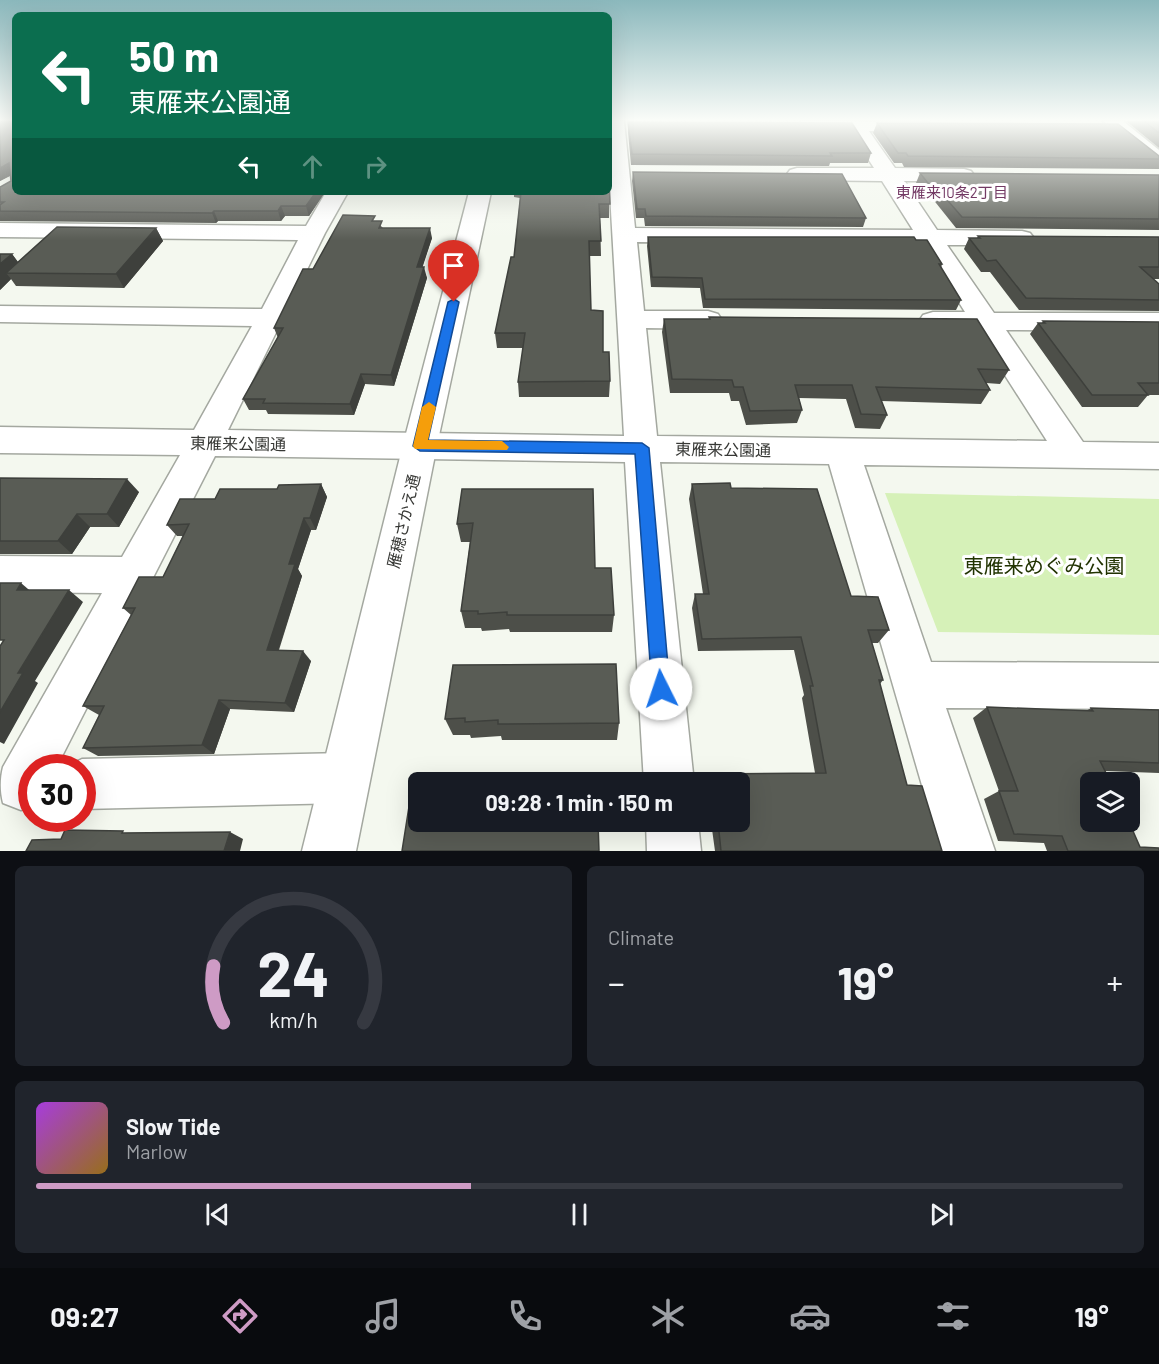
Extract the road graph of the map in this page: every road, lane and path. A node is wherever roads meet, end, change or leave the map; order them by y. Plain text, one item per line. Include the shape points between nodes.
1 (880, 161) edge
2 (623, 173) edge
3 (772, 174) edge
4 (890, 175) junction
5 (986, 176) edge
6 (335, 195) edge
7 (479, 195) edge
8 (0, 230) edge
9 (313, 233) junction
10 (624, 236) junction
11 (932, 238) junction
12 (1042, 238) edge
13 (0, 315) edge
14 (271, 318) junction
15 (631, 319) junction
16 (738, 320) edge
17 (905, 321) edge
18 (988, 322) junction
19 (1159, 322) edge
20 (0, 440) edge
21 (204, 443) junction
22 (420, 446) junction
23 (642, 448) junction
24 (842, 450) junction
25 (1074, 455) junction
26 (1159, 456) edge
27 (0, 574) edge
28 (132, 575) junction
29 (917, 685) junction
30 (1159, 686) edge
31 (668, 772) edge
32 (345, 778) junction
33 (96, 784) edge
34 (17, 785) edge
35 (673, 832) edge
36 (328, 851) edge
37 (674, 851) edge
38 (968, 851) edge

1 - 4 street
2 - 10 street
3 - 4 street
4 - 5 street
4 - 11 street
6 - 9 street
7 - 22 street, 雁穂さかえ通
8 - 9 street
9 - 14 street
10 - 11 street
10 - 15 street
11 - 12 street
11 - 18 street
13 - 14 street
14 - 21 street
15 - 16 street
15 - 23 street
17 - 18 street
18 - 19 street
18 - 25 street
20 - 21 street, 東雁来公園通
21 - 22 street, 東雁来公園通
21 - 28 street
22 - 23 street, 東雁来公園通
22 - 32 street, 雁穂さかえ通
23 - 24 street, 東雁来公園通
23 - 31 street
24 - 25 street, 東雁来公園通
24 - 29 street
25 - 26 street, 東雁来公園通
27 - 28 street
28 - 34 street
29 - 30 street
29 - 38 street
32 - 33 street
32 - 36 street, 雁穂さかえ通
35 - 37 street

